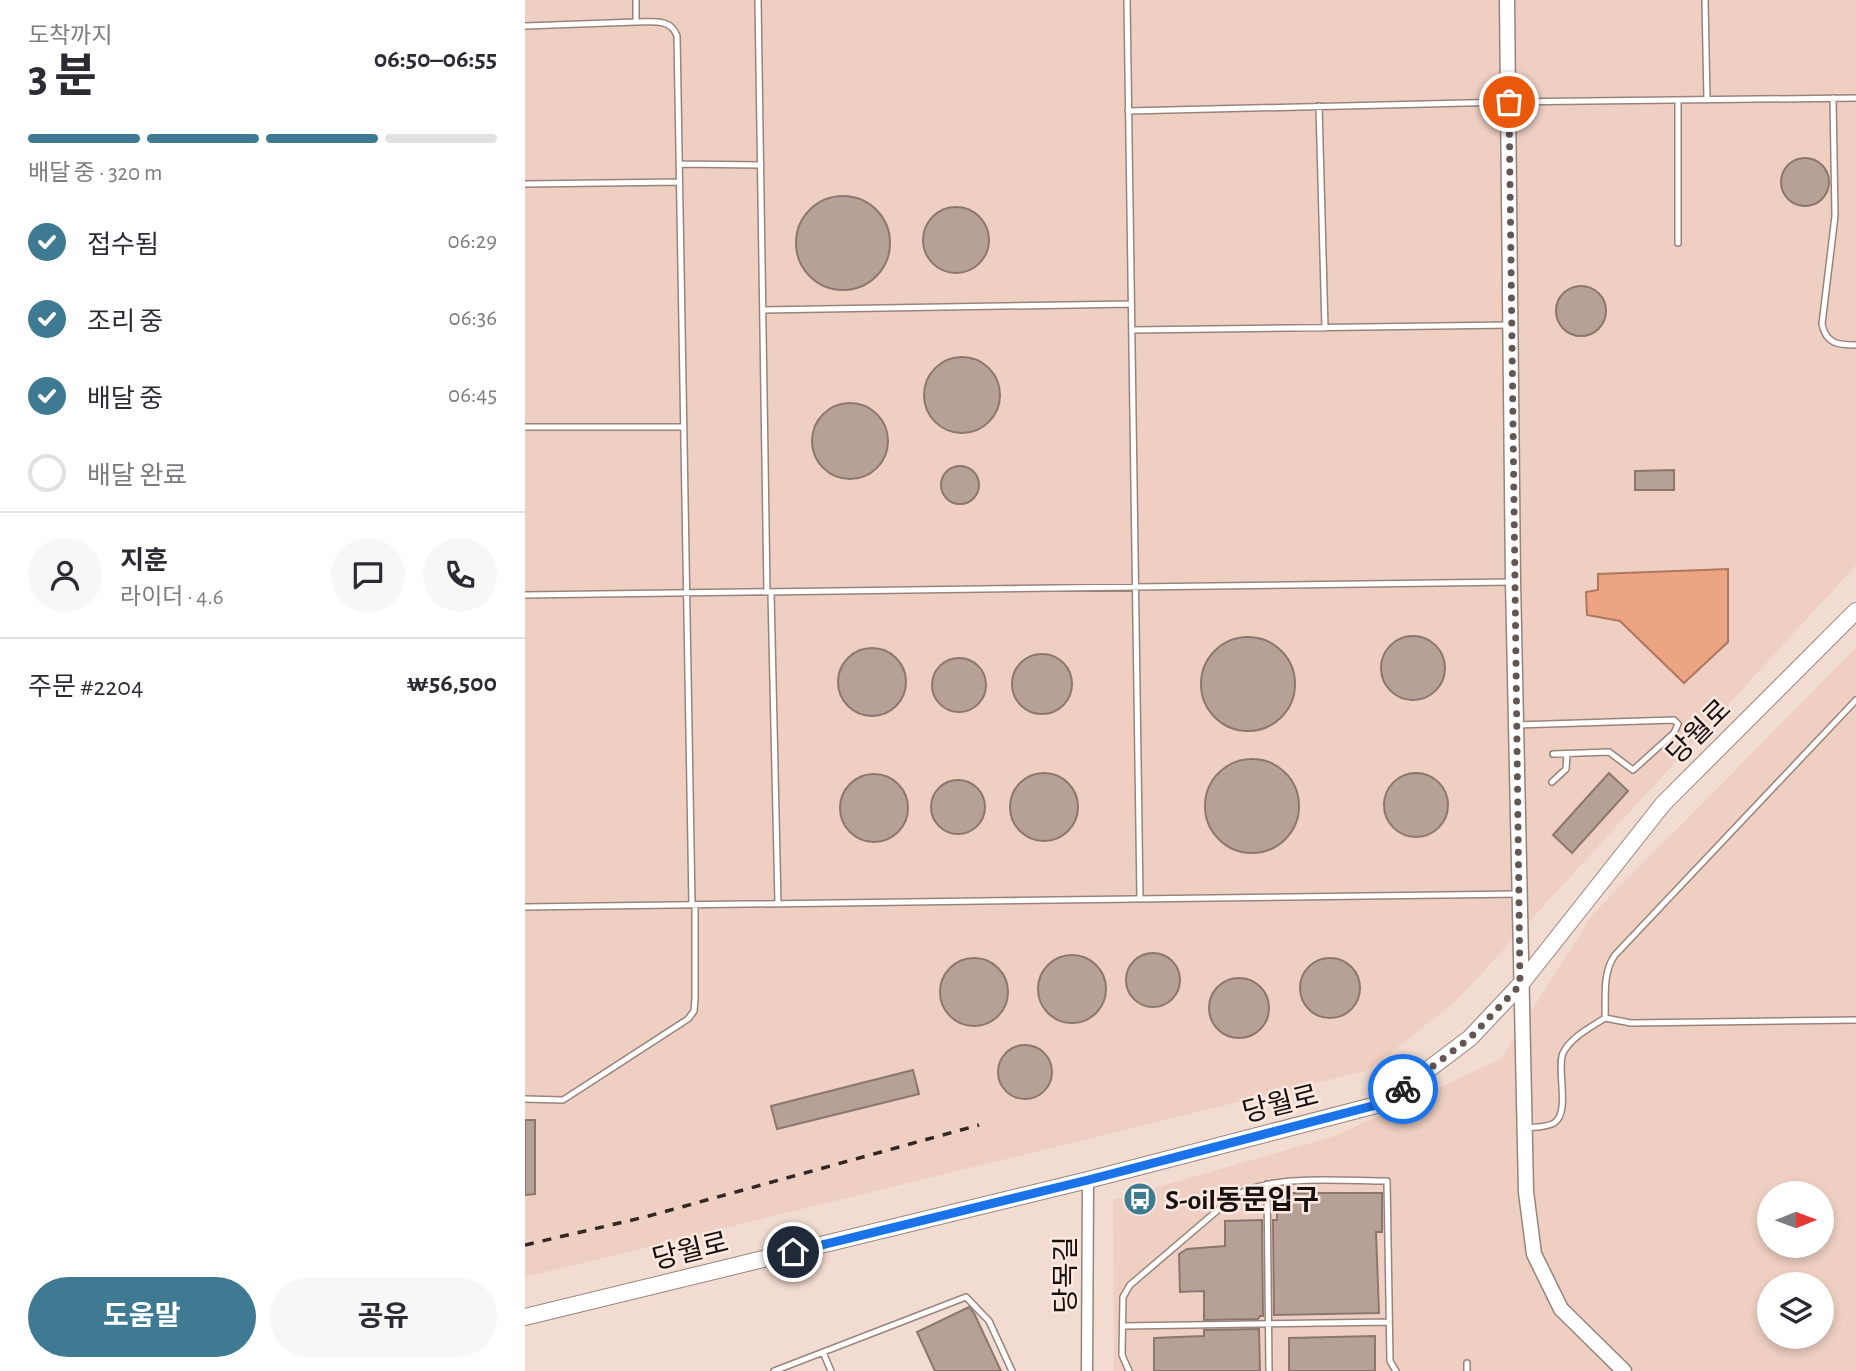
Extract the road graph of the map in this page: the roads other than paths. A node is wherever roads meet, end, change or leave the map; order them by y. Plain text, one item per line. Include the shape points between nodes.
1 (636, 0) edge
2 (758, 0) edge
3 (1127, 0) edge
4 (1507, 0) edge
5 (1705, 0) edge
6 (636, 22) junction
7 (525, 26) edge
8 (1833, 98) junction
9 (1856, 98) edge
10 (1678, 100) junction
11 (1707, 100) junction
12 (1509, 102) junction
13 (1319, 106) junction
14 (1128, 111) junction
15 (679, 164) junction
16 (761, 165) junction
17 (679, 182) junction
18 (525, 184) edge
19 (1678, 243) dead end
20 (1131, 304) junction
21 (763, 310) junction
22 (1511, 325) junction
23 (1325, 328) junction
24 (1132, 330) junction
25 (1856, 345) edge
26 (525, 427) edge
27 (683, 427) junction
28 (1513, 582) junction
29 (1135, 588) junction
30 (769, 592) junction
31 (686, 593) junction
32 (525, 595) edge
33 (1856, 611) edge
34 (1856, 700) edge
35 (1517, 724) junction
36 (1553, 754) dead end
37 (1567, 754) junction
38 (1552, 782) dead end
39 (1520, 894) junction
40 (1140, 899) junction
41 (778, 904) junction
42 (693, 905) junction
43 (525, 907) edge
44 (1520, 985) junction
45 (1605, 1018) junction
46 (1856, 1020) edge
47 (525, 1099) edge
48 (1524, 1129) junction
49 (1088, 1180) junction
50 (1268, 1184) junction
51 (525, 1317) edge
52 (1389, 1322) junction
53 (1268, 1324) junction
54 (1123, 1326) junction
55 (823, 1353) junction
56 (1467, 1363) dead end
57 (1089, 1369) edge
58 (774, 1371) edge
59 (831, 1371) edge
60 (1012, 1371) edge
61 (1129, 1371) edge
62 (1269, 1371) edge
63 (1396, 1371) edge
64 (1467, 1371) edge
65 (1624, 1371) edge

1 - 6 lane
2 - 16 lane
3 - 14 lane
4 - 12 main road
5 - 11 lane
6 - 7 lane
6 - 15 lane via 668,24 677,36
8 - 9 lane
8 - 11 lane
8 - 25 lane via 1835,216 1822,324 1830,341
10 - 11 lane
10 - 12 lane
10 - 19 lane
12 - 13 lane
12 - 22 main road
13 - 14 lane
13 - 23 lane
14 - 20 lane
15 - 16 lane
15 - 17 lane
16 - 21 lane
17 - 18 lane
17 - 27 lane
20 - 21 lane
20 - 24 lane
21 - 30 lane
22 - 23 lane
22 - 28 main road
23 - 24 lane
24 - 29 lane
26 - 27 lane
27 - 31 lane
28 - 29 lane
28 - 35 main road
29 - 30 lane
29 - 40 lane
30 - 31 lane
30 - 41 lane
31 - 32 lane
31 - 42 lane
33 - 44 main road, 당월로 via 1663,804
34 - 45 lane via 1615,955 1606,975
35 - 37 lane via 1674,720 1678,724 1633,770 1609,752
35 - 39 main road
36 - 37 lane
37 - 38 lane via 1566,768
39 - 40 lane
39 - 44 main road
40 - 41 lane
41 - 42 lane
42 - 43 lane
42 - 47 lane via 695,999 688,1019 563,1100
44 - 48 main road
44 - 49 main road, 당월로 via 1470,1038 1384,1103
45 - 46 lane via 1631,1023
45 - 48 lane via 1578,1035 1564,1051 1559,1117 1553,1124
48 - 65 main road via 1534,1254 1561,1309
49 - 51 main road, 당월로
49 - 57 street, 당목길
50 - 52 lane via 1387,1181
50 - 53 lane
50 - 54 lane via 1232,1198 1130,1285 1123,1297
52 - 53 lane
52 - 63 lane via 1390,1361
53 - 54 lane
53 - 62 lane
54 - 61 lane via 1122,1355
55 - 58 lane
55 - 59 lane
55 - 60 lane via 966,1297 989,1321
56 - 64 lane

